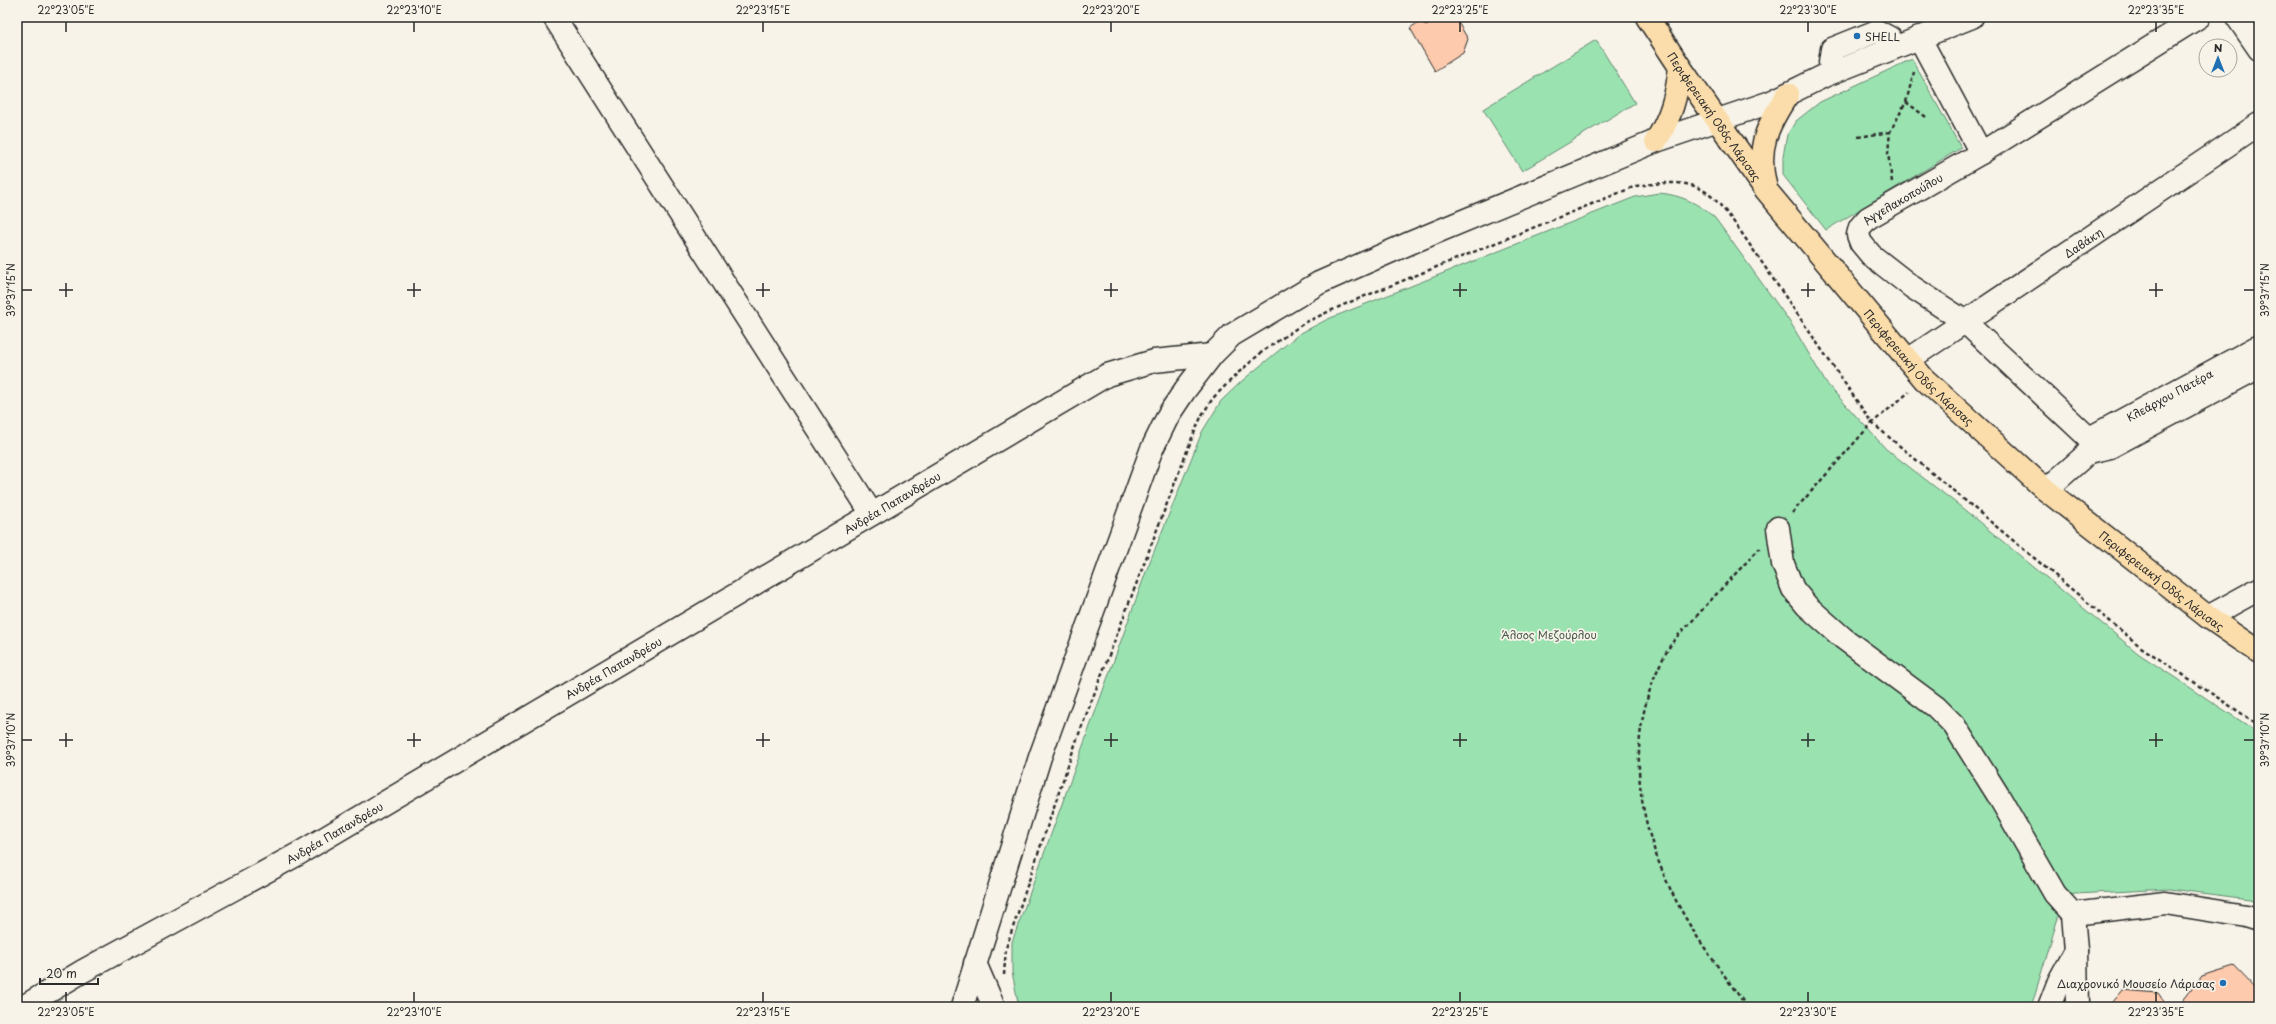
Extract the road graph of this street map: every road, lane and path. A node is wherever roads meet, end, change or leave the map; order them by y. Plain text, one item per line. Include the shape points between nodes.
1 (554, 17) edge
2 (1647, 17) edge
3 (1972, 17) edge
4 (2199, 17) edge
5 (2237, 17) edge
6 (1920, 37) junction
7 (1890, 38) dead end
8 (2259, 49) edge
9 (1930, 58) junction
10 (1830, 62) dead end
11 (1680, 67) junction
12 (1788, 94) junction
13 (1906, 102) junction
14 (1926, 117) dead end
15 (1718, 120) junction
16 (2259, 124) edge
17 (1890, 132) junction
18 (1858, 137) dead end
19 (1656, 141) junction
20 (1981, 153) junction
21 (1766, 190) junction
22 (1900, 200) junction
23 (1964, 321) junction
24 (2259, 346) edge
25 (1212, 355) junction
26 (1908, 360) junction
27 (2259, 368) edge
28 (1924, 379) junction
29 (1883, 413) dead end
30 (2090, 446) junction
31 (2046, 490) junction
32 (872, 514) junction
33 (1778, 528) dead end
34 (2259, 589) edge
35 (2208, 617) junction
36 (1671, 645) dead end
37 (2259, 652) edge
38 (2259, 725) edge
39 (2073, 914) junction
40 (2259, 920) edge
41 (2076, 950) junction
42 (975, 963) junction
43 (1004, 980) dead end
44 (23, 1007) edge
45 (962, 1007) edge
46 (994, 1007) edge
47 (1747, 1007) edge
48 (2049, 1007) edge
49 (2078, 1007) edge

1 - 32 street
2 - 11 highway, Περιφερειακή Οδός Λάρισας
3 - 6 street
4 - 20 street, Αγγελακοπούλου
5 - 8 street
6 - 9 street
6 - 12 street via 1824,76
7 - 10 street via 1877,31 1832,49
9 - 13 path via 1916,65
9 - 20 street
11 - 15 highway, Περιφερειακή Οδός Λάρισας
11 - 19 highway via 1673,109
12 - 15 street
12 - 21 highway via 1773,117 1763,141 1761,167
13 - 14 path
13 - 17 path
15 - 19 street
15 - 21 highway, Περιφερειακή Οδός Λάρισας
16 - 23 street, Δαβάκη
17 - 18 path
17 - 22 path via 1890,173
19 - 25 street via 1319,283 1232,336
20 - 22 street, Αγγελακοπούλου
21 - 26 highway, Περιφερειακή Οδός Λάρισας
22 - 23 street, Αγγελακοπούλου via 1868,218 1860,227 1858,235 1861,243 1870,255 1912,288
23 - 26 street, Δαβάκη
23 - 30 street, Αγγελακοπούλου
24 - 30 street, Κλεάρχου Πατέρα via 2097,434
25 - 32 street, Ανδρέα Παπανδρέου via 1154,361 1107,375
25 - 42 street via 1177,402 1151,451 1040,757
26 - 28 highway, Περιφερειακή Οδός Λάρισας
27 - 30 street, Κλεάρχου Πατέρα via 2110,447
28 - 29 path
28 - 31 highway, Περιφερειακή Οδός Λάρισας
30 - 31 street, Κλεάρχου Πατέρα
31 - 35 highway, Περιφερειακή Οδός Λάρισας
32 - 44 street, Ανδρέα Παπανδρέου via 298,854 83,971
33 - 39 street via 1782,564 1793,589 1807,606 1843,638 1936,707 1954,725 2055,894
34 - 35 street
35 - 37 highway, Περιφερειακή Οδός Λάρισας
36 - 47 path via 1652,685 1641,729 1638,758 1641,802 1656,855 1673,893 1696,934
38 - 43 path via 2141,647 1872,423 1741,232 1721,204 1710,194 1693,186 1671,181 1636,186 1343,305 1304,324 1262,352 1213,398 1192,438 1077,739 1006,948
39 - 40 street via 2164,903
39 - 41 street
41 - 48 street via 2059,981
41 - 49 street
42 - 45 street
42 - 46 street

